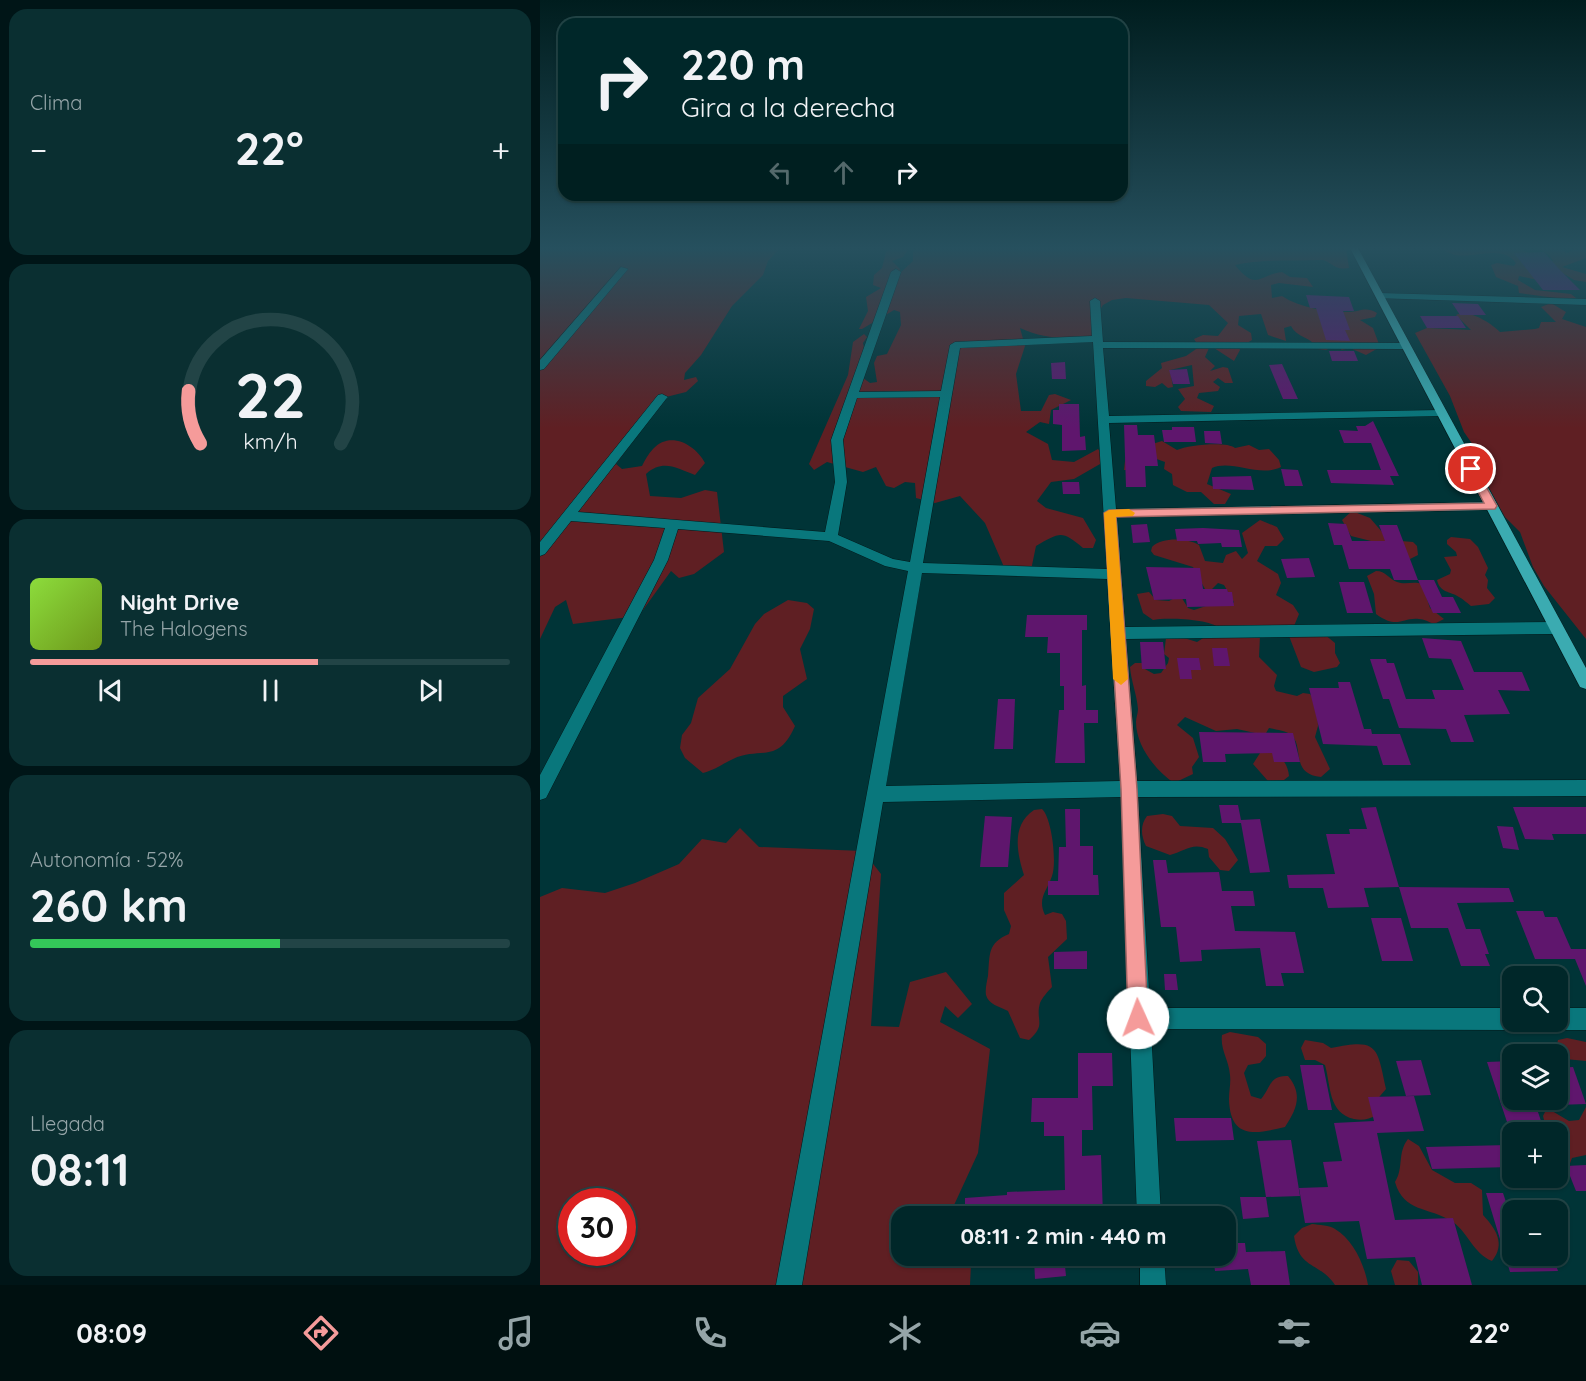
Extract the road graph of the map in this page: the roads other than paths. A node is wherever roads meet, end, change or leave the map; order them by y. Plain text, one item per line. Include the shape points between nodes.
1 (591, 308) edge
2 (883, 308) edge
3 (1096, 308) edge
4 (1385, 308) edge
5 (1098, 342) junction
6 (1405, 346) junction
7 (540, 367) edge
8 (946, 394) junction
9 (851, 395) junction
10 (662, 397) dead end
11 (1442, 413) junction
12 (1103, 420) junction
13 (1491, 506) junction
14 (1109, 513) junction
15 (568, 516) junction
16 (672, 526) junction
17 (831, 537) junction
18 (540, 551) edge
19 (916, 568) junction
20 (1114, 574) junction
21 (1556, 628) junction
22 (1118, 633) junction
23 (1586, 683) edge
24 (1586, 788) edge
25 (1129, 789) junction
26 (540, 792) edge
27 (876, 794) junction
28 (1138, 1018) junction
29 (1502, 1019) edge
30 (1568, 1019) edge
31 (1586, 1019) edge
32 (1148, 1206) edge
33 (1152, 1266) edge
34 (789, 1285) edge
35 (1153, 1285) edge

1 - 7 street
2 - 9 street
3 - 5 street
4 - 6 main road
5 - 6 street
5 - 8 street via 955,345
5 - 12 street
6 - 11 main road
8 - 9 street
8 - 19 street
9 - 17 street via 837,440 842,482
10 - 15 street
11 - 12 street
11 - 13 main road
12 - 14 street
13 - 14 street
13 - 21 main road
14 - 20 street
15 - 16 street
15 - 18 street
16 - 17 street
16 - 26 street via 661,560
17 - 19 street via 890,563
19 - 20 street
19 - 27 street
20 - 22 street
21 - 22 street
21 - 23 main road
22 - 25 street
24 - 25 street
25 - 27 street
25 - 28 street
27 - 34 street
28 - 29 street
28 - 32 street
30 - 31 street
33 - 35 street

